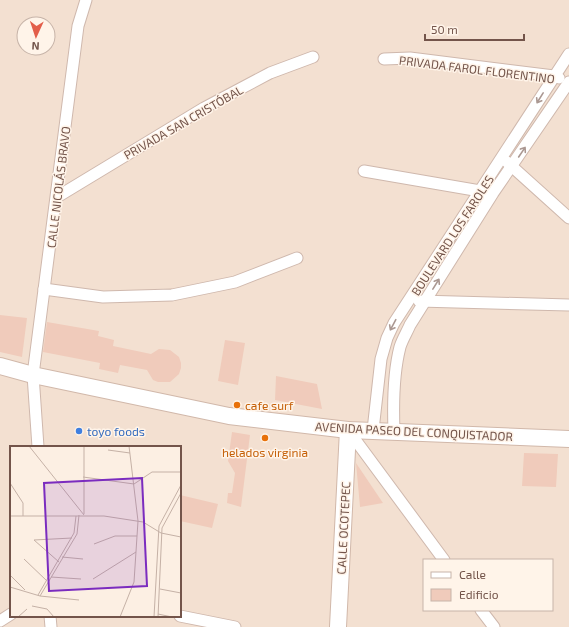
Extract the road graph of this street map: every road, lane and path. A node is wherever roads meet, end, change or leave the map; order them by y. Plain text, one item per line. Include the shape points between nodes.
1 (86, 0) edge
2 (569, 54) edge
3 (313, 57) dead end
4 (384, 59) dead end
5 (554, 76) junction
6 (569, 82) edge
7 (502, 158) junction
8 (513, 166) junction
9 (364, 171) dead end
10 (480, 191) junction
11 (493, 193) junction
12 (57, 197) junction
13 (569, 218) edge
14 (297, 258) dead end
15 (44, 289) junction
16 (409, 300) junction
17 (425, 301) junction
18 (569, 305) edge
19 (0, 366) edge
20 (33, 375) junction
21 (348, 430) junction
22 (374, 430) junction
23 (394, 431) junction
24 (569, 438) edge
25 (38, 446) edge
26 (443, 559) edge
27 (482, 611) edge
28 (10, 615) edge
29 (181, 616) edge
30 (0, 621) edge
31 (235, 627) edge
32 (338, 627) edge
33 (494, 627) edge

1 - 12 street, CALLE NICOLÁS BRAVO via 78,26
2 - 5 street, BOULEVARD LOS FAROLES
3 - 12 street, PRIVADA SAN CRISTÓBAL via 270,73 204,108
4 - 5 street, PRIVADA FAROL FLORENTINO via 410,58
5 - 6 street, PRIVADA FAROL FLORENTINO
5 -> 7 street, BOULEVARD LOS FAROLES
8 -> 6 street, BOULEVARD LOS FAROLES
7 - 8 street
7 - 10 street, BOULEVARD LOS FAROLES
8 - 11 street, BOULEVARD LOS FAROLES
8 - 13 street
9 - 10 street
10 - 11 street
10 - 16 street, BOULEVARD LOS FAROLES
17 -> 11 street, BOULEVARD LOS FAROLES
12 - 15 street, CALLE NICOLÁS BRAVO
14 - 15 street via 235,282 172,295 103,297
15 - 20 street, CALLE NICOLÁS BRAVO
16 - 17 street
16 -> 22 street, BOULEVARD LOS FAROLES via 394,323 381,359
17 - 18 street
17 - 23 street, BOULEVARD LOS FAROLES via 410,325 397,360
19 - 20 main road, AVENIDA PASEO DEL CONQUISTADOR
20 - 21 main road, AVENIDA PASEO DEL CONQUISTADOR via 229,416
20 - 25 street, CALLE NICOLÁS BRAVO
21 - 22 main road, AVENIDA PASEO DEL CONQUISTADOR
21 - 26 street
21 - 32 main road, CALLE OCOTEPEC
22 - 23 main road, AVENIDA PASEO DEL CONQUISTADOR
23 - 24 main road, AVENIDA PASEO DEL CONQUISTADOR
27 - 33 street
28 - 30 street
29 - 31 street

